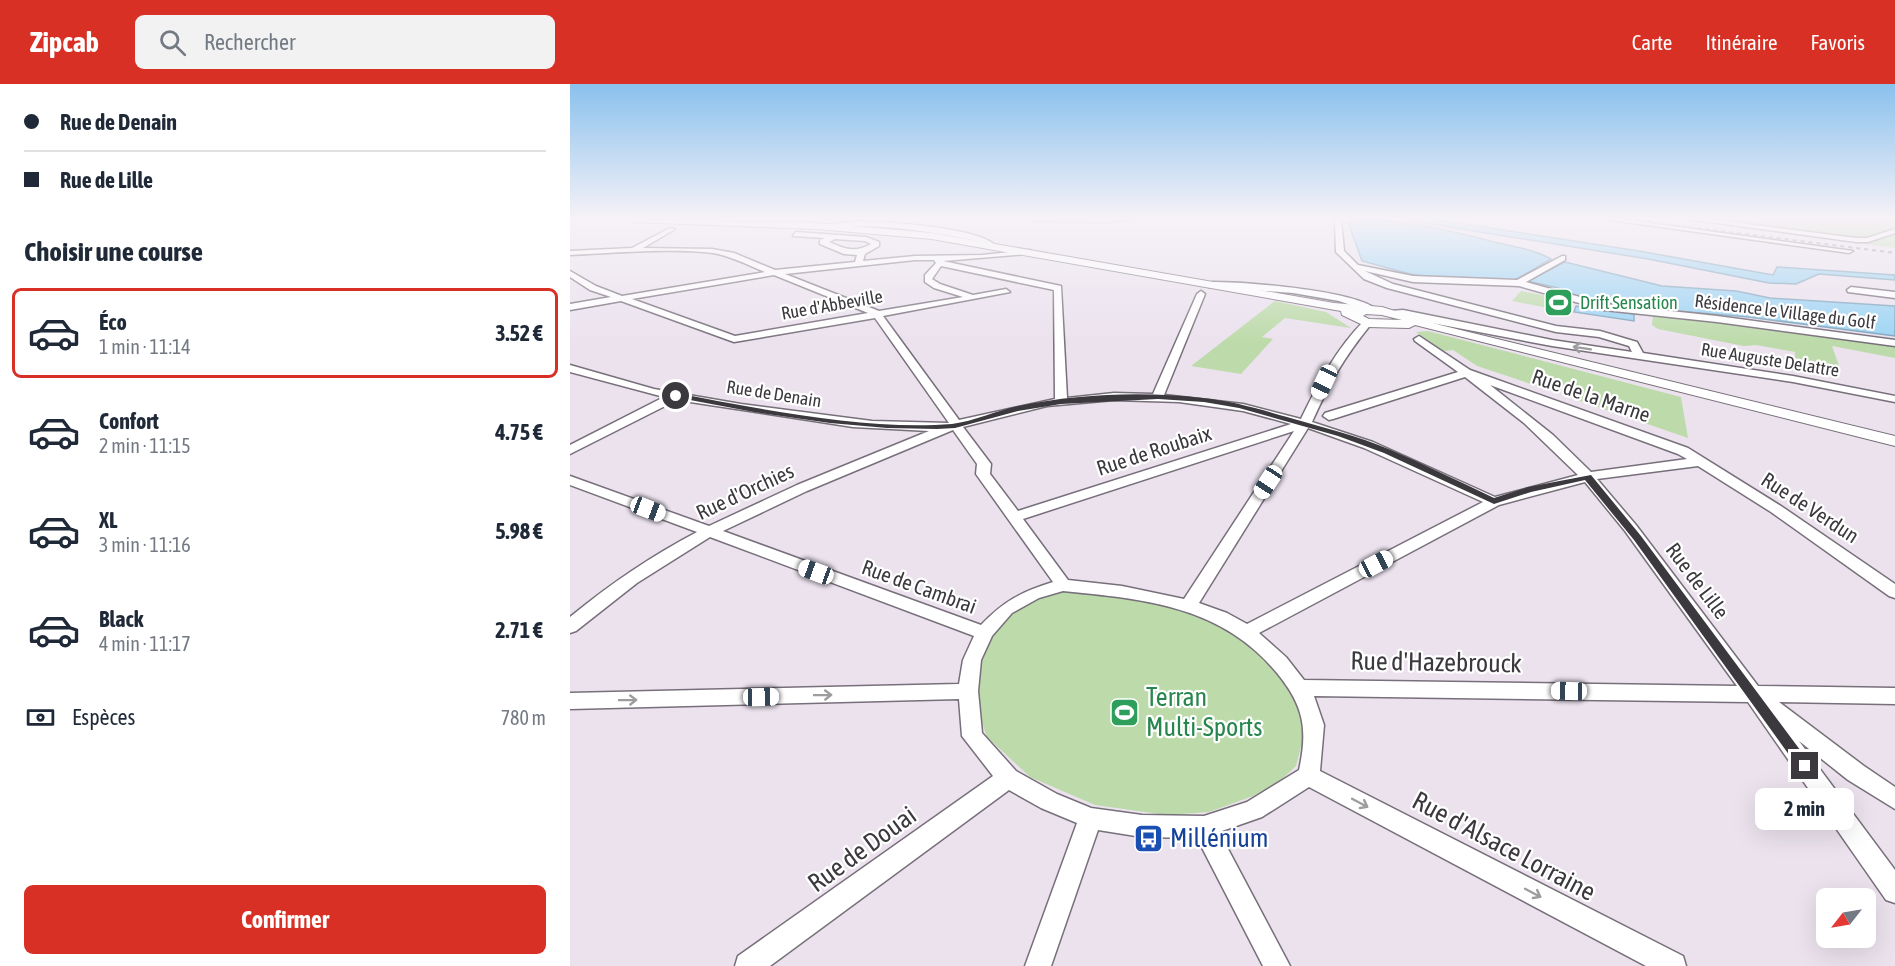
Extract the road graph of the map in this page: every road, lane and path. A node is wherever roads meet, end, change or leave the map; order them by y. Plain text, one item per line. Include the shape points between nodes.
1 (745, 260) edge
2 (859, 260) edge
3 (894, 260) edge
4 (943, 260) joint
5 (1073, 260) edge
6 (1348, 260) edge
7 (1558, 260) edge
8 (858, 264) junction
9 (1353, 266) junction
10 (777, 272) junction
11 (570, 273) edge
12 (1519, 284) junction
13 (1212, 285) junction
14 (1851, 290) dead end
15 (1005, 292) dead end
16 (1201, 294) dead end
17 (1895, 295) edge
18 (972, 296) junction
19 (621, 299) junction
20 (570, 307) edge
21 (876, 313) junction
22 (1365, 315) junction
23 (1393, 318) junction
24 (1606, 336) junction
25 (1419, 339) dead end
26 (1895, 343) edge
27 (1618, 353) junction
28 (1639, 356) junction
29 (570, 368) edge
30 (1467, 373) junction
31 (676, 396) junction
32 (1158, 396) junction
33 (1895, 399) edge
34 (1061, 402) junction
35 (1329, 416) dead end
36 (1305, 423) junction
37 (955, 426) junction
38 (1895, 441) edge
39 (570, 450) edge
40 (1699, 462) junction
41 (1588, 477) junction
42 (570, 480) edge
43 (1494, 501) junction
44 (1015, 517) junction
45 (706, 532) junction
46 (1064, 585) junction
47 (1895, 592) edge
48 (1188, 607) junction
49 (570, 627) edge
50 (1246, 632) junction
51 (984, 633) junction
52 (1300, 688) junction
53 (968, 691) junction
54 (1754, 694) junction
55 (1895, 696) edge
56 (570, 701) edge
57 (1308, 776) junction
58 (1008, 778) junction
59 (1895, 799) edge
60 (1090, 818) junction
61 (1204, 828) junction
62 (1895, 891) edge
63 (748, 966) edge
64 (1038, 966) edge
65 (1278, 966) edge
66 (1673, 966) edge

1 - 10 street
2 - 8 street
3 - 8 street
4 - 18 street via 928,280
4 - 34 street via 1058,288
5 - 13 main road
6 - 9 street
7 - 12 street
8 - 10 street
9 - 12 street, Résidence le Village du Golf via 1413,279
9 - 24 street via 1367,278 1426,297 1556,329
10 - 19 street
10 - 21 street
11 - 19 street
12 - 26 street, Résidence le Village du Golf via 1604,308
13 - 22 main road
13 - 22 street via 1237,284 1350,302
14 - 17 street, Résidence le Village du Golf
15 - 18 street, Rue d'Abbeville
16 - 32 street
18 - 21 street, Rue d'Abbeville
19 - 20 street
19 - 21 street, Rue d'Abbeville via 734,339
21 - 37 street
22 - 23 main road
22 - 36 street via 1324,382
27 -> 23 street, Rue Auguste Delattre via 1403,313
23 - 38 main road
24 - 27 street via 1623,346
24 - 28 street via 1633,344
25 - 30 street, Rue de Lille
27 - 28 street, Rue Auguste Delattre
28 - 33 street, Rue Auguste Delattre
29 - 31 street, Rue de Denain
30 - 35 street
30 - 40 street, Rue de la Marne via 1662,442
30 - 41 street, Rue de Lille via 1542,432
31 - 37 street, Rue de Denain via 830,420 887,426
31 - 39 street
32 - 34 street
32 - 36 street via 1240,406
34 - 37 street
36 - 43 street via 1387,451
36 - 44 street, Rue de Roubaix
36 - 48 street
37 - 44 street via 984,464 983,474
37 - 45 street, Rue d'Orchies via 813,483
40 - 41 street
40 - 47 street, Rue de Verdun via 1814,534
41 - 43 street
41 - 54 street, Rue de Lille
42 - 45 street, Rue de Cambrai
43 - 50 street
44 - 46 street
45 - 49 street, Rue d'Orchies via 638,573
45 - 51 street, Rue de Cambrai
46 - 48 street via 1127,593
46 - 51 street via 1033,594 1006,609
48 - 50 street via 1221,617
50 - 52 street
51 - 53 street via 972,660
52 - 54 street, Rue d'Hazebrouck
52 - 57 street via 1314,724
56 -> 53 street
53 - 58 street via 972,736
54 - 55 street, Rue d'Hazebrouck
54 - 59 street
54 - 62 street, Rue de Lille
57 - 61 street via 1254,810
57 -> 66 street, Rue d'Alsace Lorraine
58 - 60 street
58 - 63 street, Rue de Douai
60 - 61 street via 1142,826
60 - 64 street
61 - 65 street

